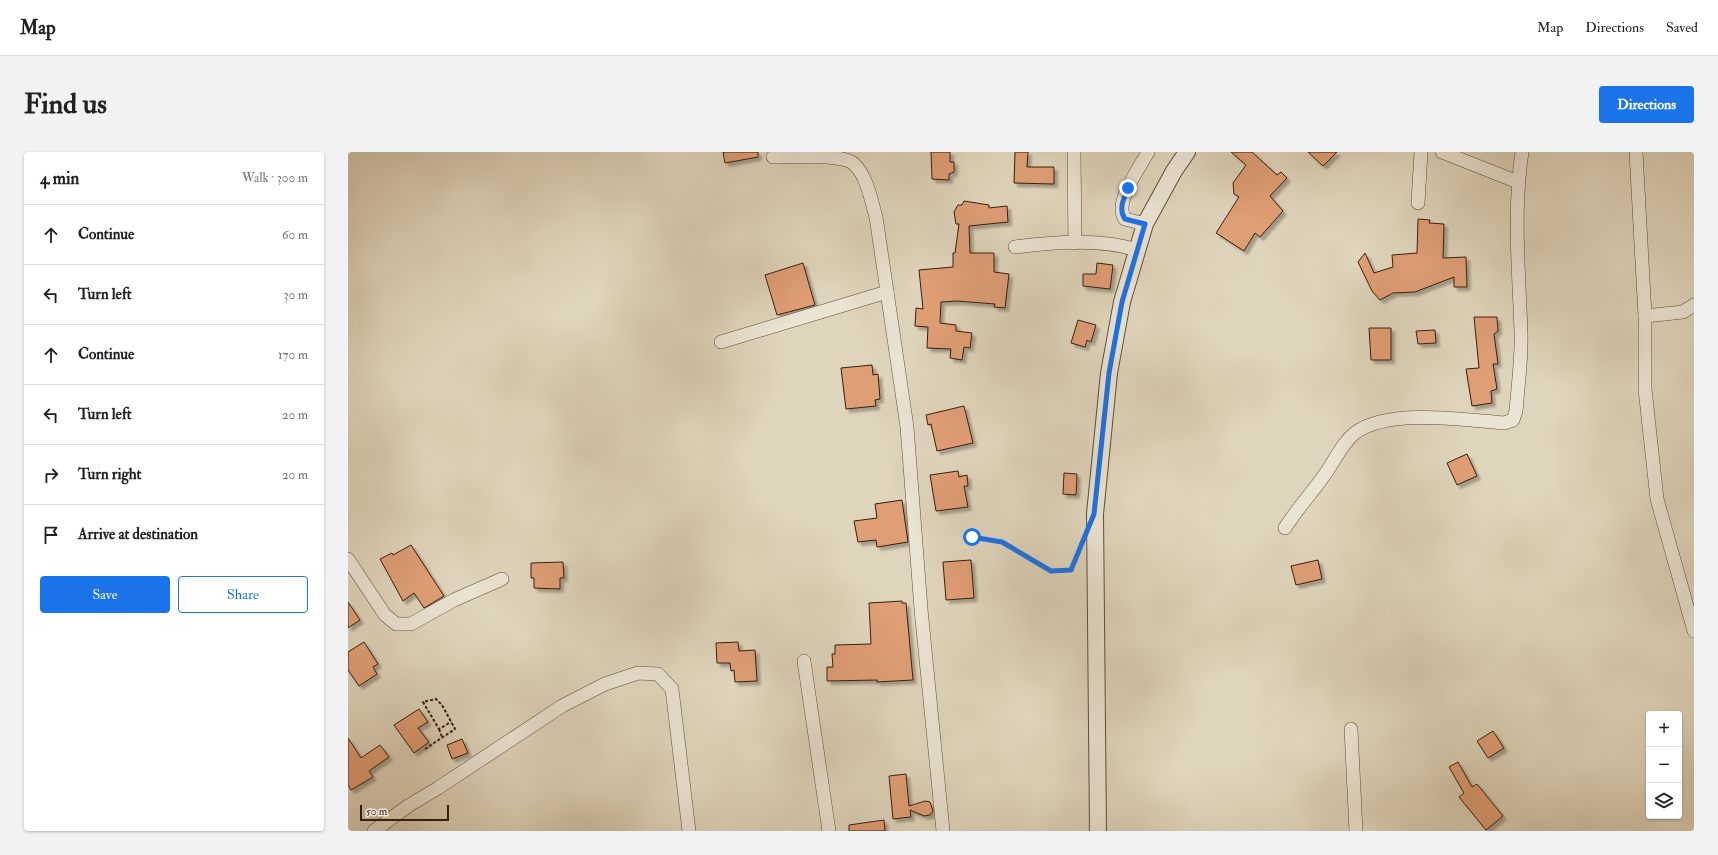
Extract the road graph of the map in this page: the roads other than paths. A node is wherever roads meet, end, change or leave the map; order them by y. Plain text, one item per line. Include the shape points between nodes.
1 (1074, 152) edge
2 (1148, 152) edge
3 (1187, 152) edge
4 (1421, 152) edge
5 (1442, 152) edge
6 (1522, 152) edge
7 (1636, 152) edge
8 (773, 157) dead end
9 (1518, 182) junction
10 (1418, 203) dead end
11 (1145, 224) junction
12 (1075, 243) junction
13 (1016, 247) dead end
14 (1136, 250) junction
15 (887, 292) junction
16 (1694, 305) edge
17 (1645, 316) junction
18 (722, 342) dead end
19 (1285, 528) dead end
20 (349, 564) edge
21 (502, 579) dead end
22 (1694, 632) edge
23 (804, 661) dead end
24 (1351, 729) dead end
25 (374, 831) edge
26 (689, 831) edge
27 (829, 831) edge
28 (942, 831) edge
29 (1098, 831) edge
30 (1356, 831) edge

1 - 12 street
2 - 11 street via 1121,205 1121,214 1125,219
3 - 11 street
4 - 10 street
5 - 9 street
6 - 9 street
7 - 17 street
8 - 15 street via 842,158 853,162 860,171 876,217
9 - 19 street via 1517,248 1521,334 1516,411 1513,420 1504,423 1422,417 1370,425 1355,433
11 - 14 street
12 - 13 street via 1043,243
12 - 14 street via 1125,246
14 - 29 street via 1122,302 1109,373 1094,514
15 - 18 street
15 - 28 street via 907,427 921,616
16 - 17 street via 1683,312
17 - 22 street via 1645,389 1657,499
20 - 21 street via 385,615 401,625 411,624 454,600
23 - 27 street
24 - 30 street
25 - 26 street via 562,706 606,684 638,673 658,674 672,689

